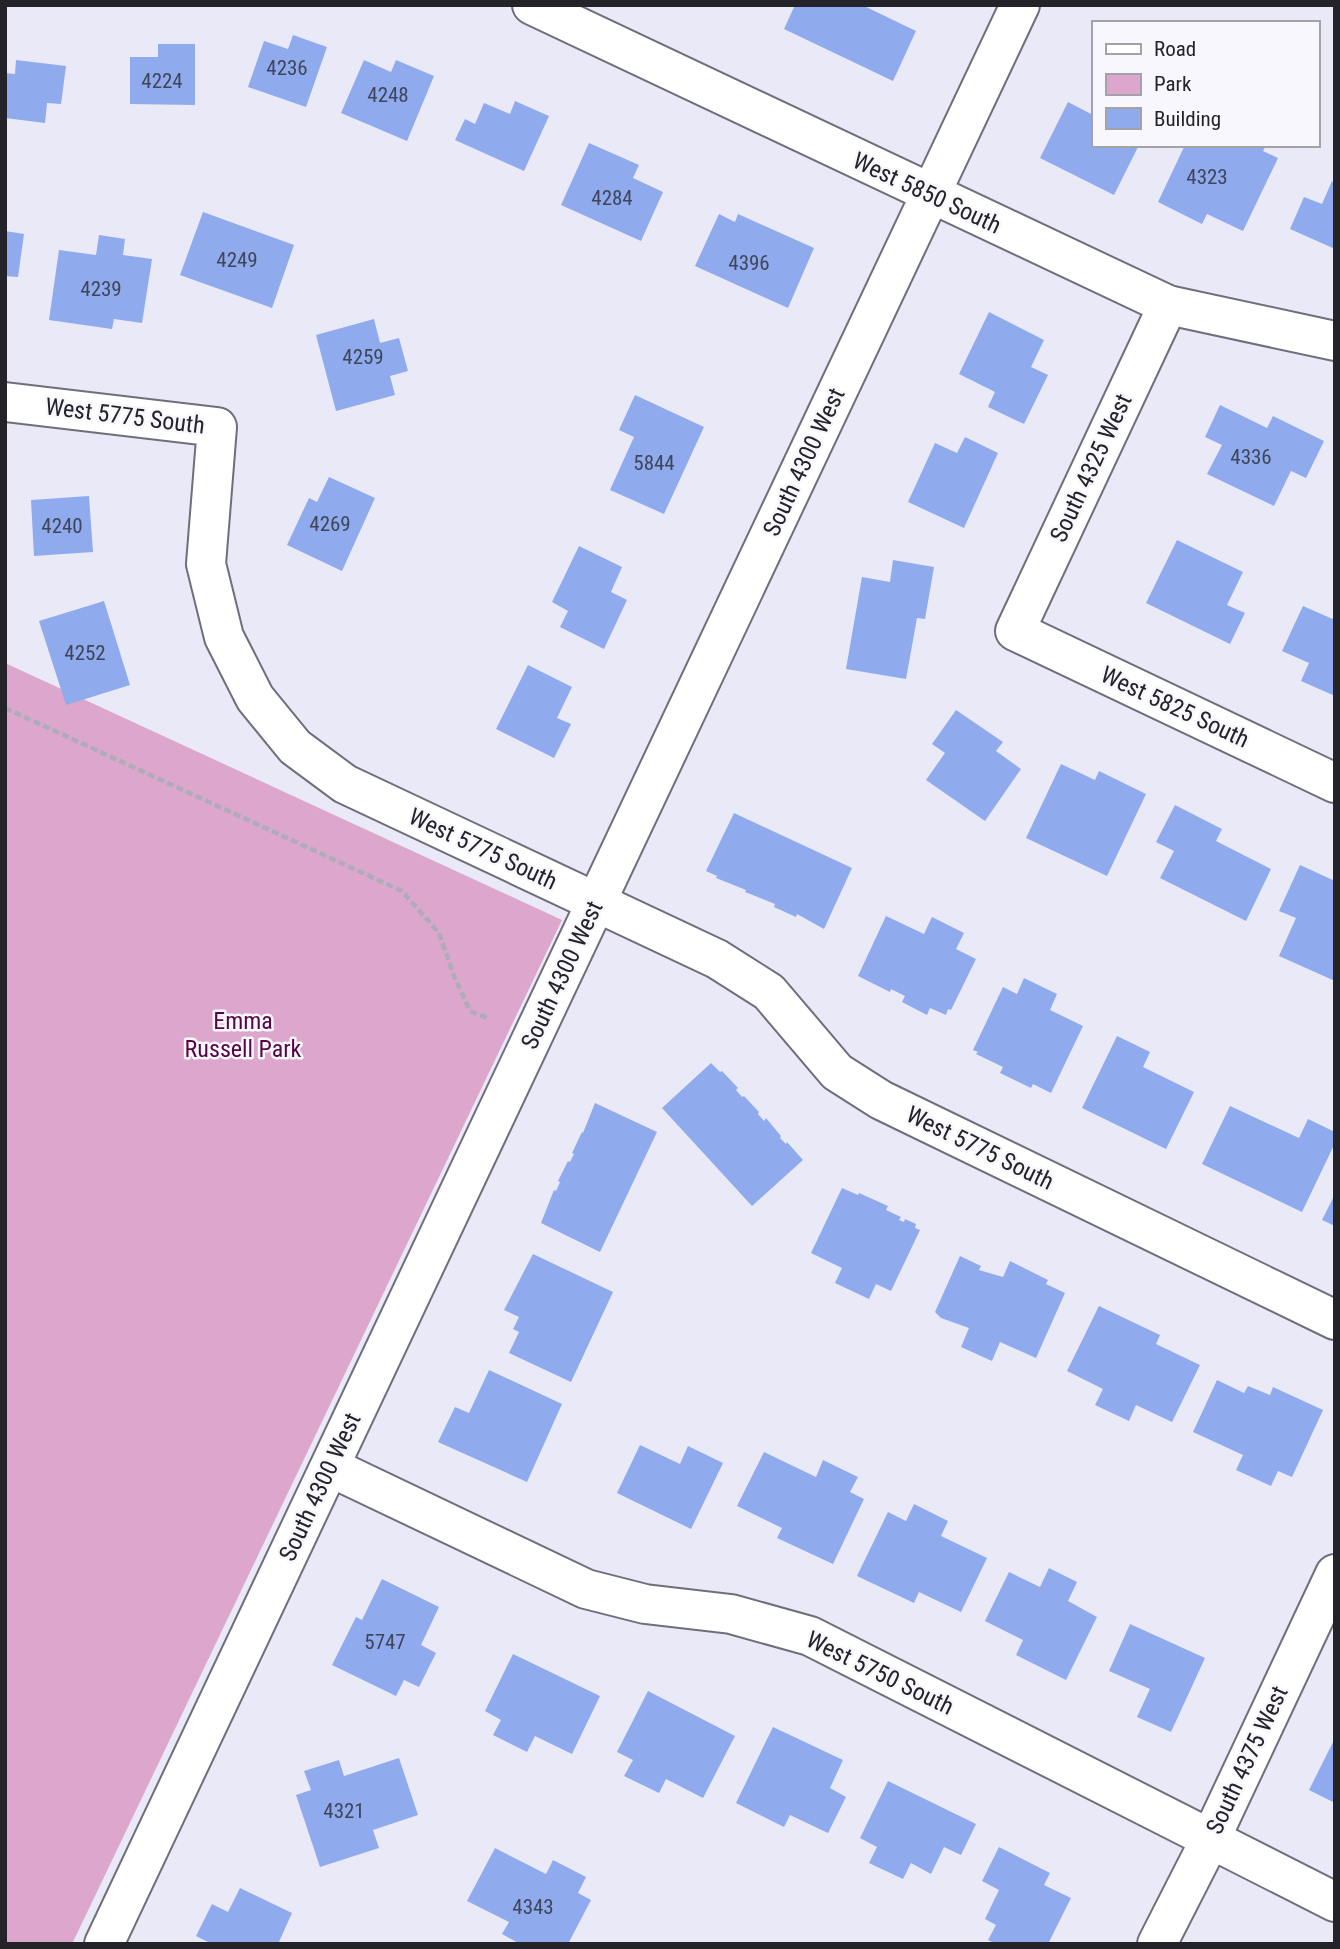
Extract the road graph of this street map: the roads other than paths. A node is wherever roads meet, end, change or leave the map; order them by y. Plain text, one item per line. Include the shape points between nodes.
1 (532, 5) edge
2 (1020, 5) edge
3 (930, 195) junction
4 (1168, 305) junction
5 (1335, 341) edge
6 (5, 402) edge
7 (1015, 631) joint
8 (1335, 783) edge
9 (596, 902) junction
10 (1335, 1320) edge
11 (330, 1467) junction
12 (1335, 1574) edge
13 (1210, 1840) junction
14 (1335, 1902) edge
15 (104, 1944) edge
16 (1157, 1944) edge

1 - 3 street, West 5850 South
2 - 3 street, South 4300 West
3 - 4 street, West 5850 South
3 - 9 street, South 4300 West
4 - 5 street, West 5850 South
4 - 7 street, South 4325 West
6 - 9 street, West 5775 South via 217,427 206,564 224,637 255,698 295,747 345,785
7 - 8 street, West 5825 South
9 - 10 street, West 5775 South via 716,959 769,992 837,1072 881,1100
9 - 11 street, South 4300 West
11 - 13 street, West 5750 South via 586,1589 645,1604 731,1614 810,1636
11 - 15 street, South 4300 West
12 - 13 street, South 4375 West
13 - 14 street, West 5750 South
13 - 16 street, South 4375 West

